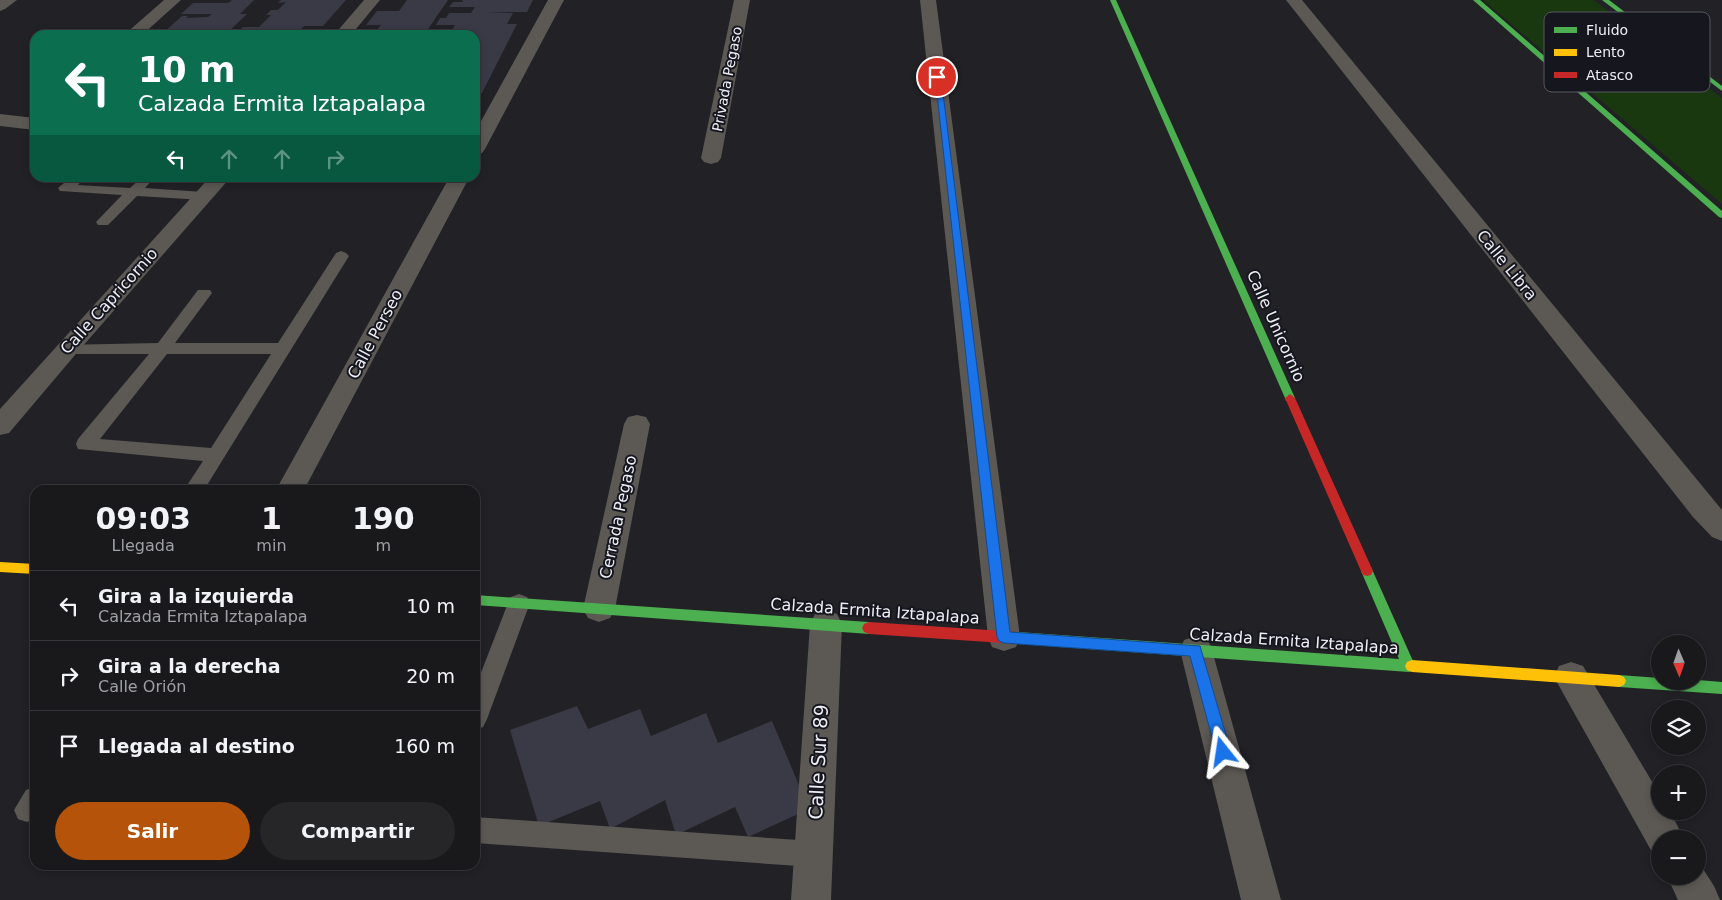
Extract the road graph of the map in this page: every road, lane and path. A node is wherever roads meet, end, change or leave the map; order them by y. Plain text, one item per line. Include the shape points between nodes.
1 (9, 0) edge
2 (173, 0) edge
3 (372, 0) edge
4 (556, 0) edge
5 (742, 0) edge
6 (928, 0) edge
7 (1113, 0) edge
8 (1294, 0) edge
9 (1476, 0) edge
10 (1605, 0) edge
11 (0, 6) edge
12 (1621, 12) edge
13 (138, 30) edge
14 (346, 30) edge
15 (1544, 59) edge
16 (1710, 80) edge
17 (1722, 89) edge
18 (1581, 92) edge
19 (0, 120) edge
20 (30, 123) edge
21 (480, 140) edge
22 (711, 158) dead end
23 (73, 182) edge
24 (144, 182) edge
25 (216, 182) edge
26 (457, 182) edge
27 (134, 192) junction
28 (204, 196) junction
29 (1722, 215) edge
30 (103, 222) dead end
31 (341, 256) dead end
32 (204, 293) dead end
33 (163, 348) junction
34 (284, 348) junction
35 (66, 349) junction
36 (637, 424) dead end
37 (0, 426) edge
38 (217, 455) junction
39 (197, 485) edge
40 (293, 485) edge
41 (1722, 529) edge
42 (0, 567) edge
43 (30, 569) edge
44 (480, 600) edge
45 (519, 603) junction
46 (599, 609) junction
47 (826, 624) junction
48 (1004, 637) junction
49 (1196, 650) junction
50 (1409, 666) junction
51 (1571, 677) junction
52 (1722, 688) edge
53 (480, 706) edge
54 (480, 830) edge
55 (1660, 830) edge
56 (813, 854) junction
57 (1691, 885) edge
58 (811, 900) edge
59 (1262, 900) edge
60 (1700, 900) edge

1 - 11 street
2 - 13 street
3 - 14 street
4 - 21 street
5 - 22 street, Privada Pegaso
6 - 48 street
7 - 50 street, Calle Unicornio
8 - 41 street, Calle Libra
9 - 15 street
10 - 12 street
16 - 17 street
18 - 29 street
19 - 20 street
23 - 27 lane via 65,188
24 - 27 lane
25 - 28 street, Calle Capricornio
26 - 40 street, Calle Perseo
27 - 28 lane
27 - 30 lane
28 - 35 street, Calle Capricornio
31 - 34 lane
32 - 33 lane
33 - 34 lane
33 - 35 lane
33 - 38 lane via 85,444
34 - 38 lane
35 - 37 street, Calle Capricornio
36 - 46 street, Cerrada Pegaso
38 - 39 lane
42 - 43 street
44 - 45 street, Calzada Ermita Iztapalapa
45 - 46 street, Calzada Ermita Iztapalapa
45 - 53 lane
46 - 47 street, Calzada Ermita Iztapalapa
47 - 48 street, Calzada Ermita Iztapalapa
47 - 56 street, Calle Sur 89
48 - 49 street, Calzada Ermita Iztapalapa
49 - 50 street, Calzada Ermita Iztapalapa
49 - 59 street
50 - 51 street, Calzada Ermita Iztapalapa
51 - 52 street, Calzada Ermita Iztapalapa
51 - 55 street
54 - 56 lane
56 - 58 street, Calle Sur 89
57 - 60 street

